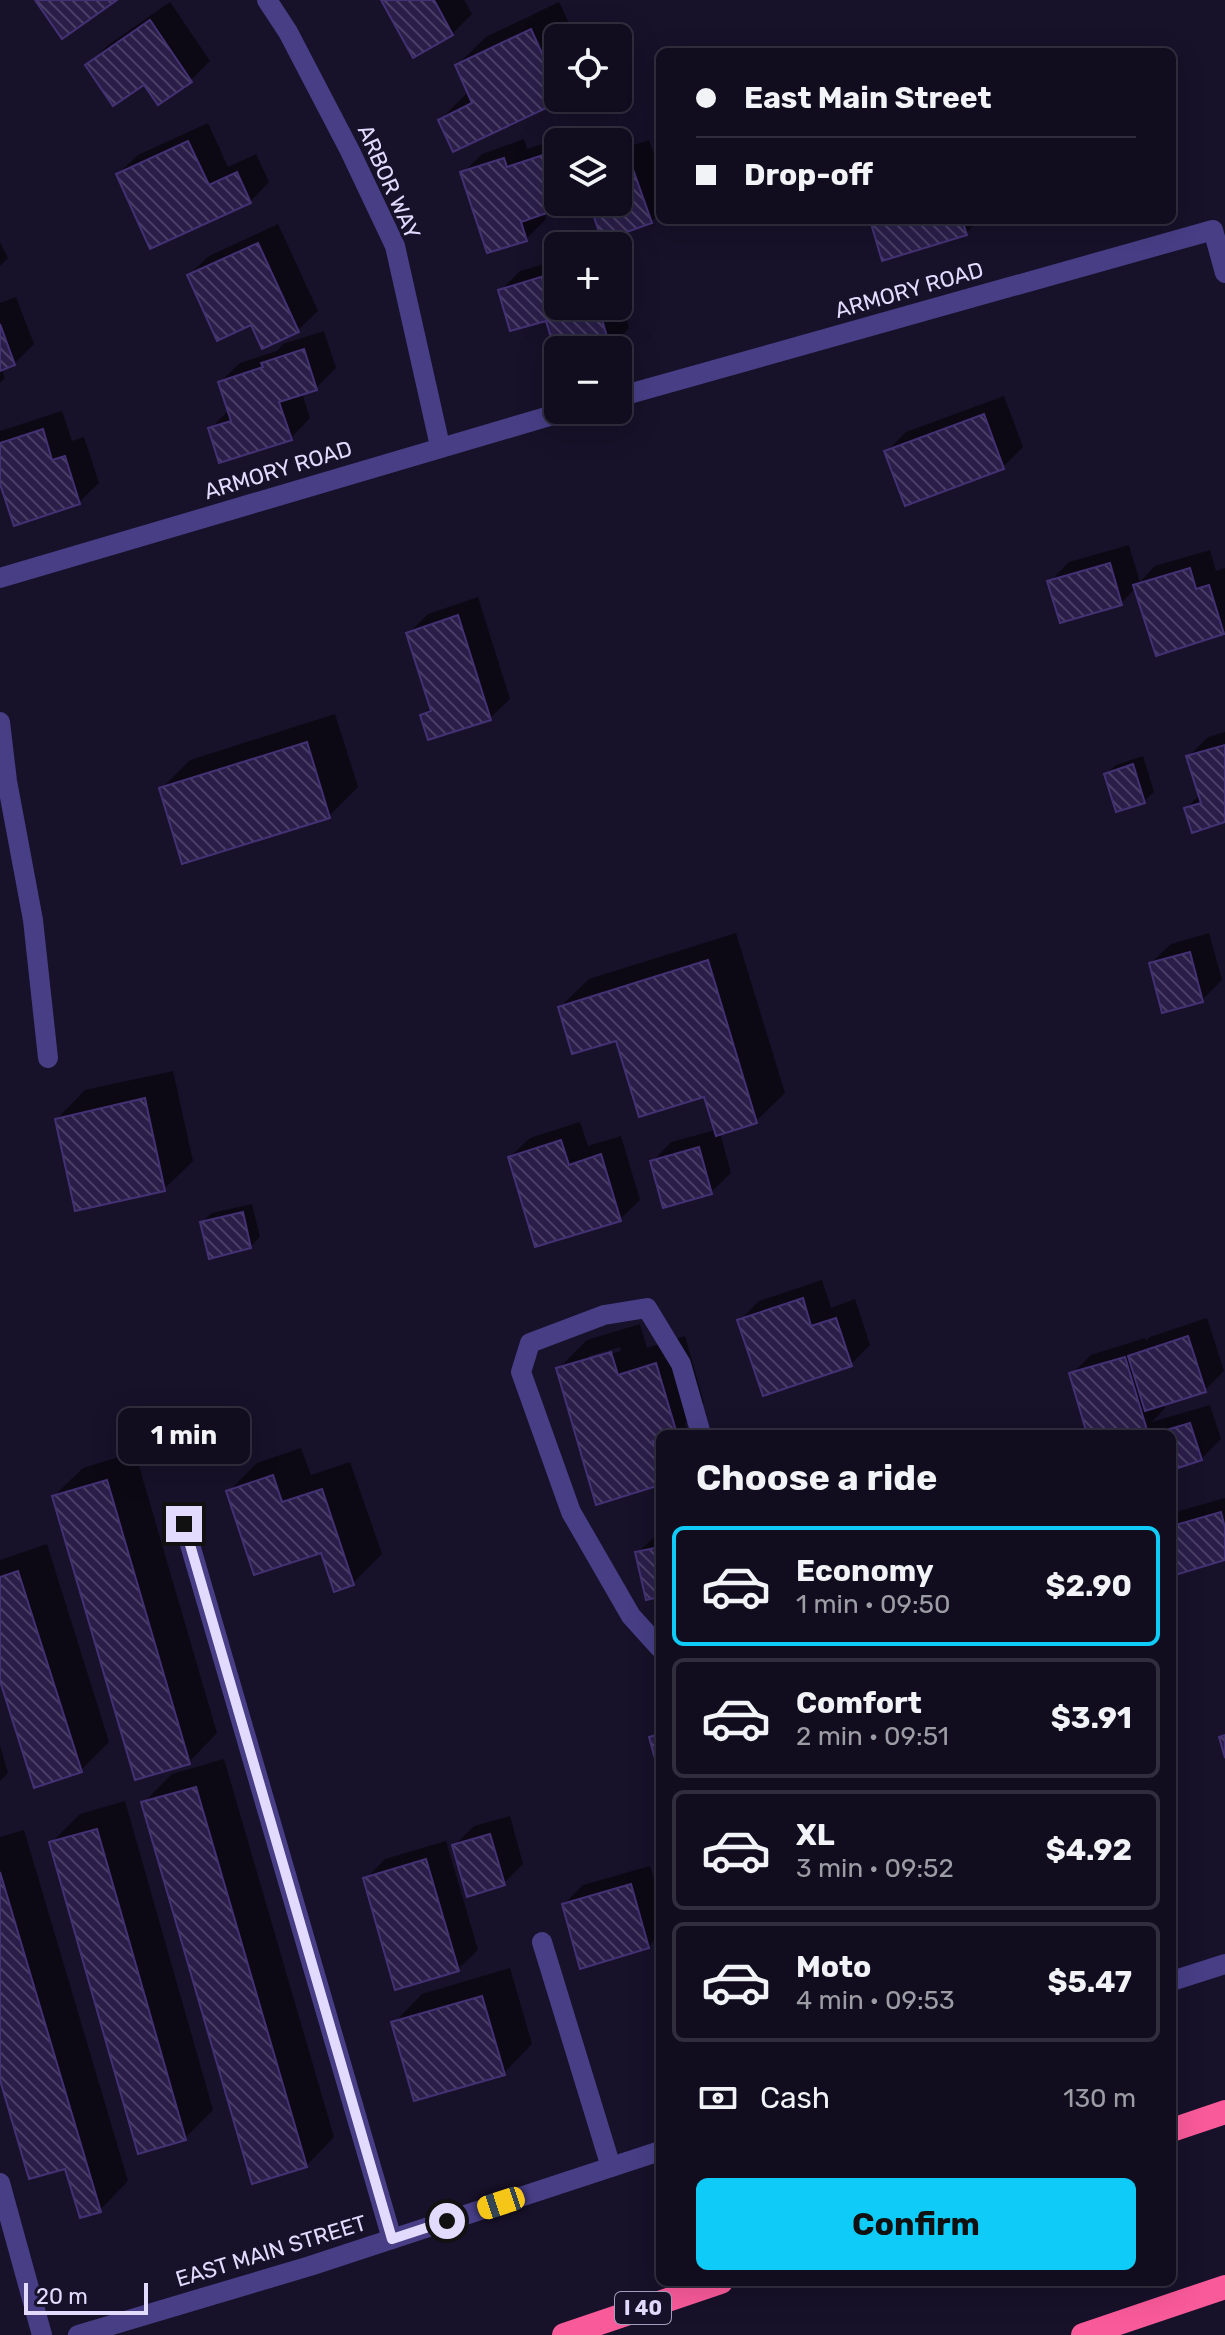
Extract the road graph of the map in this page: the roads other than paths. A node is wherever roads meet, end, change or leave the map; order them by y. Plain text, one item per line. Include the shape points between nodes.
1 (267, 0) edge
2 (1225, 273) edge
3 (632, 393) edge
4 (544, 417) edge
5 (440, 446) junction
6 (0, 578) edge
7 (0, 722) edge
8 (48, 1058) dead end
9 (700, 1430) edge
10 (184, 1524) dead end
11 (656, 1644) edge
12 (542, 1942) dead end
13 (1225, 1964) edge
14 (1176, 1980) edge
15 (1225, 2112) edge
16 (1176, 2129) edge
17 (656, 2152) edge
18 (611, 2167) junction
19 (0, 2183) edge
20 (392, 2239) junction
21 (709, 2286) edge
22 (1225, 2287) edge
23 (42, 2335) edge
24 (78, 2335) edge
25 (564, 2335) edge
26 (1083, 2335) edge

1 - 5 street, ARBOR WAY via 395,246
2 - 3 street, ARMORY ROAD via 1213,230
4 - 5 street, ARMORY ROAD
5 - 6 street, ARMORY ROAD
7 - 8 street via 33,920
9 - 11 street via 681,1364 647,1308 604,1315 530,1343 521,1372 571,1512 631,1616
10 - 20 street
12 - 18 street
13 - 14 street
15 - 16 highway
17 - 18 street, EAST MAIN STREET
18 - 20 street, EAST MAIN STREET
19 - 23 street
20 - 24 street, EAST MAIN STREET
21 - 25 highway, I 40
22 - 26 highway

